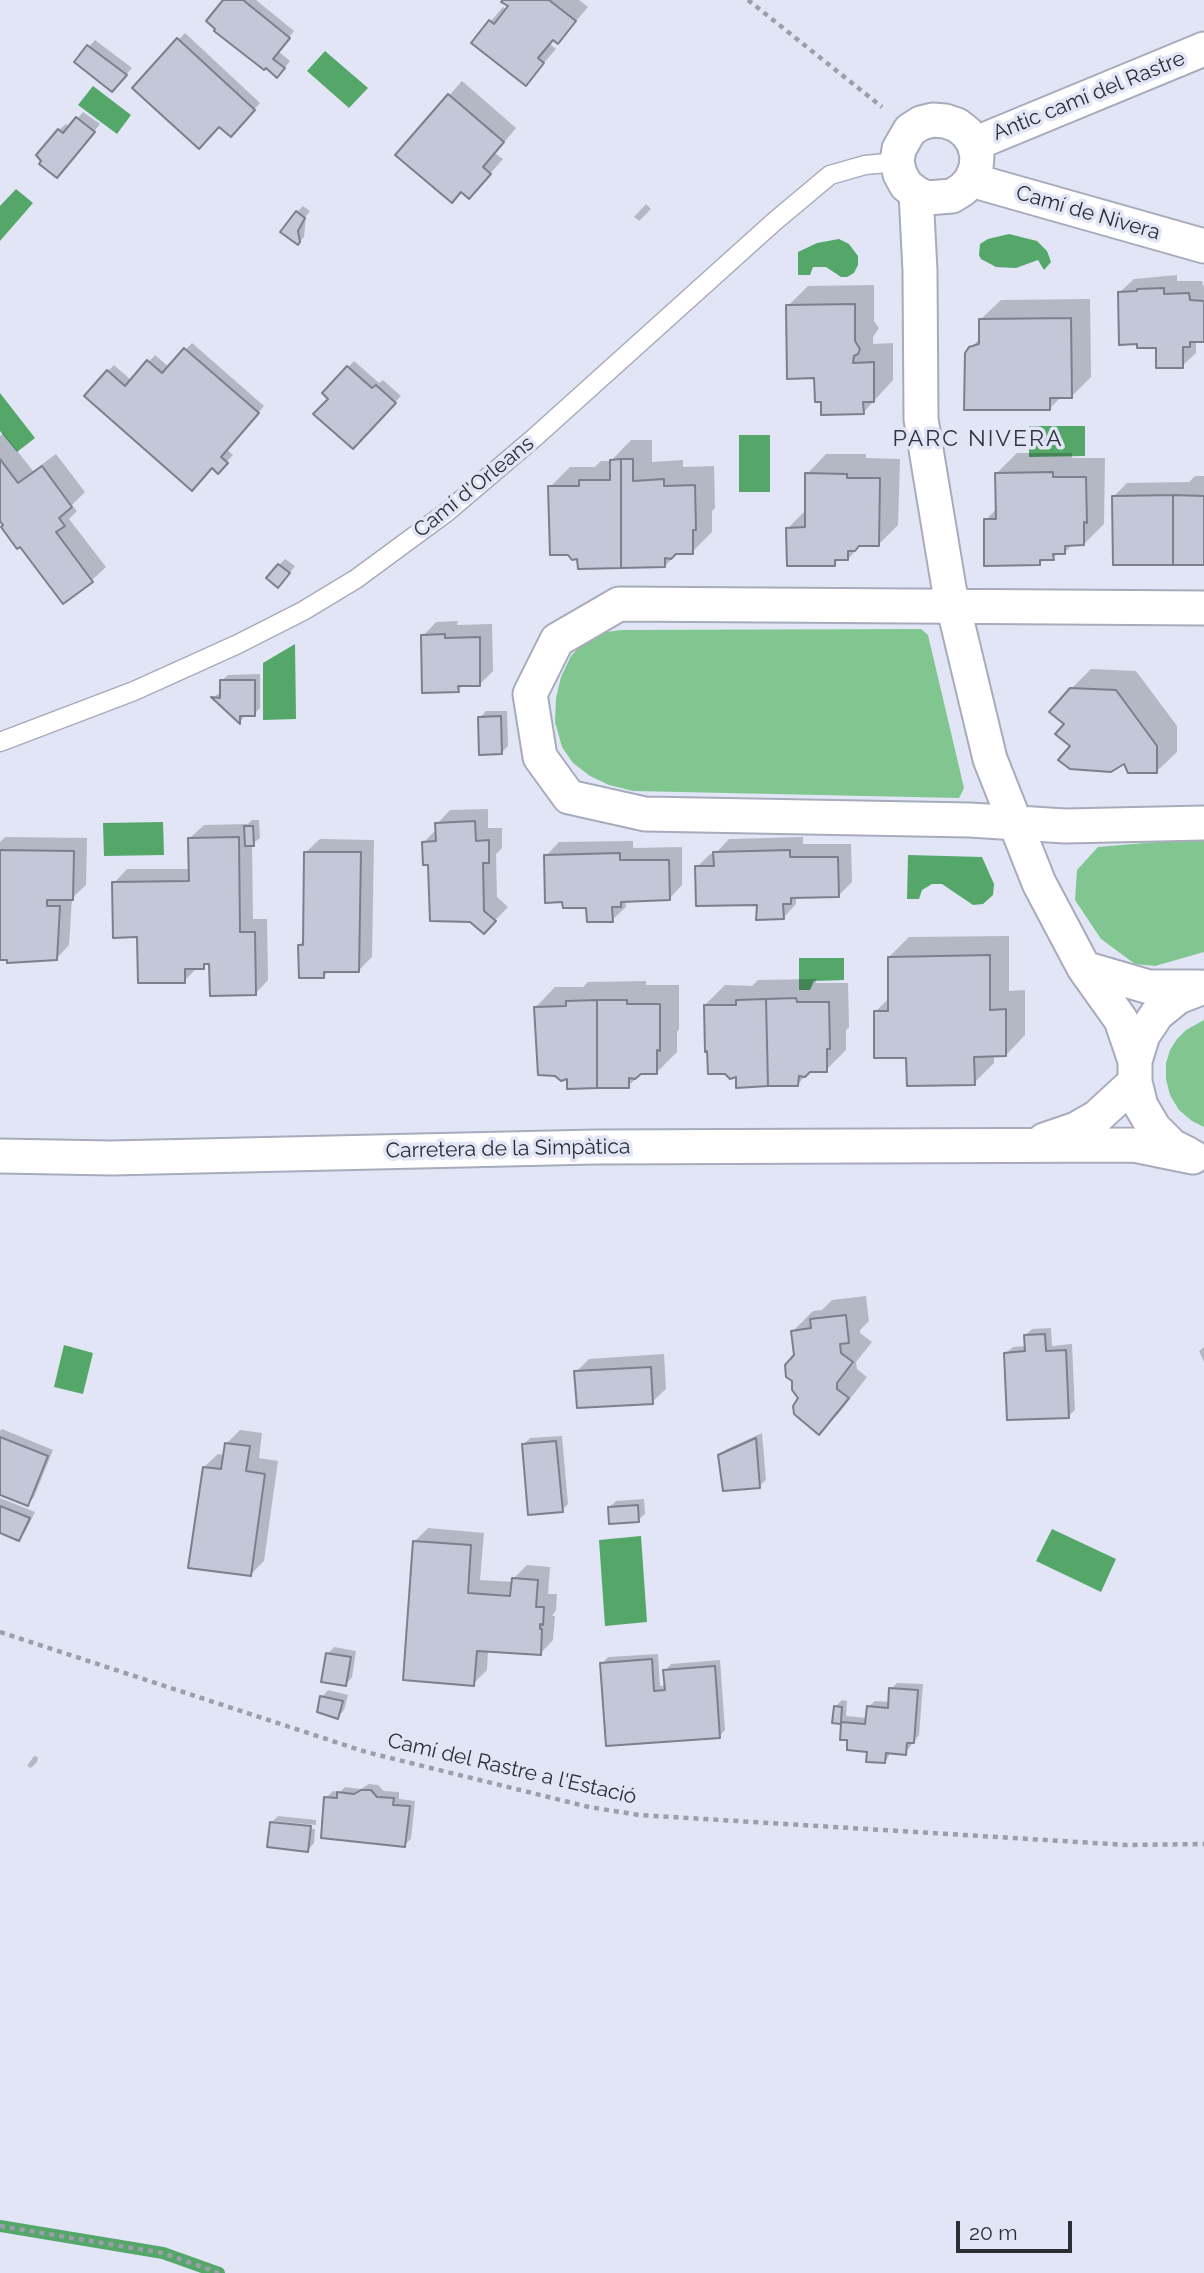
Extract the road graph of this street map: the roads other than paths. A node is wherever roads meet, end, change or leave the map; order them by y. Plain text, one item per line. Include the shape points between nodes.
1 (1204, 49) edge
2 (974, 144) junction
3 (898, 162) junction
4 (971, 180) junction
5 (916, 193) junction
6 (1204, 246) edge
7 (953, 605) junction
8 (1204, 608) edge
9 (0, 742) edge
10 (1204, 823) edge
11 (1015, 824) junction
12 (1084, 968) junction
13 (1203, 987) edge
14 (1135, 1071) junction
15 (1016, 1147) junction
16 (0, 1156) edge
17 (1199, 1158) edge

1 - 2 street, Antic camí del Rastre
2 - 3 street via 957,125 933,120 920,123 899,149
2 - 4 street via 976,168
3 - 5 street via 906,185
3 - 9 lane, Camí d'Orleans via 830,175 534,438 447,512 356,579 238,645
4 - 5 street via 952,196 927,198
4 - 6 street, Camí de Nivera
5 - 7 street via 921,419
7 - 8 street
7 - 11 street via 990,759
7 - 11 street via 619,604 557,640 530,694 540,757 569,797 645,814
10 - 11 street
11 - 12 street via 1039,883
12 - 13 street via 1149,987
12 - 14 street via 1121,1020
13 - 14 street via 1178,997 1157,1014 1143,1035
14 - 15 street, Carretera de la Simpàtica via 1097,1117 1076,1129
14 - 17 street via 1141,1106 1154,1128 1172,1146
15 - 16 street, Carretera de la Simpàtica via 595,1147 112,1158
15 - 17 street, Carretera de la Simpàtica via 1134,1145

